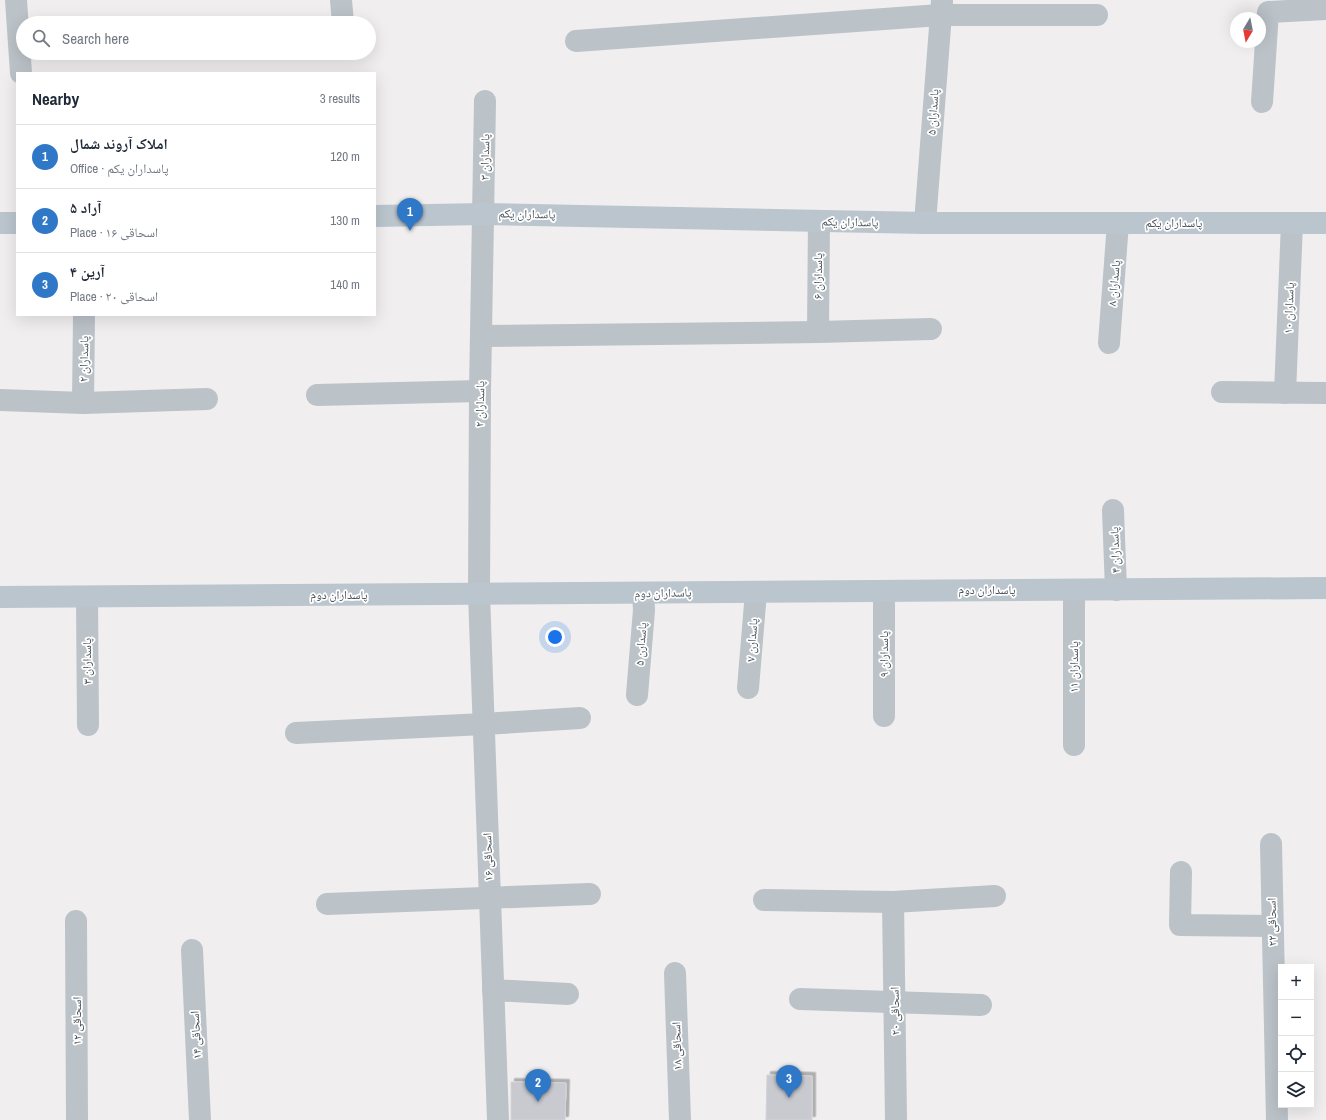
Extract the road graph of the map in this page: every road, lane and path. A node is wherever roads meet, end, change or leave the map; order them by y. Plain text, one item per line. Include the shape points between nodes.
1 (16, 0) edge
2 (341, 0) edge
3 (941, 8) edge
4 (1326, 9) edge
5 (1097, 15) dead end
6 (17, 16) edge
7 (342, 16) edge
8 (576, 41) dead end
9 (20, 60) edge
10 (21, 72) edge
11 (486, 101) dead end
12 (1262, 102) dead end
13 (484, 214) junction
14 (376, 216) edge
15 (819, 221) junction
16 (0, 223) edge
17 (16, 223) edge
18 (924, 223) junction
19 (1118, 223) junction
20 (1292, 223) junction
21 (1326, 223) edge
22 (84, 316) edge
23 (931, 329) dead end
24 (818, 332) junction
25 (481, 336) junction
26 (1109, 343) dead end
27 (480, 391) junction
28 (1222, 392) dead end
29 (1285, 393) junction
30 (1326, 393) edge
31 (317, 395) dead end
32 (207, 399) dead end
33 (0, 400) edge
34 (83, 403) junction
35 (1113, 510) dead end
36 (1326, 588) edge
37 (1074, 590) junction
38 (1116, 590) junction
39 (884, 591) junction
40 (756, 592) junction
41 (643, 593) junction
42 (479, 594) junction
43 (0, 597) edge
44 (87, 597) junction
45 (748, 688) dead end
46 (637, 695) dead end
47 (884, 716) dead end
48 (580, 718) dead end
49 (484, 724) junction
50 (88, 725) dead end
51 (296, 733) dead end
52 (1074, 745) dead end
53 (1271, 844) dead end
54 (1181, 872) dead end
55 (590, 894) dead end
56 (995, 896) dead end
57 (490, 899) junction
58 (764, 900) dead end
59 (893, 902) junction
60 (327, 904) dead end
61 (76, 921) dead end
62 (1272, 926) junction
63 (192, 950) dead end
64 (675, 973) dead end
65 (493, 990) junction
66 (568, 994) dead end
67 (800, 999) dead end
68 (894, 1002) junction
69 (981, 1004) dead end
70 (77, 1120) edge
71 (200, 1120) edge
72 (498, 1120) edge
73 (680, 1120) edge
74 (896, 1120) edge
75 (1277, 1120) edge

1 - 6 street
2 - 7 street
3 - 5 street
3 - 8 street
3 - 18 street, پاسداران ۵
4 - 12 street via 1268,12
9 - 10 street
11 - 13 street, پاسداران ۳
13 - 14 street, پاسداران یکم
13 - 15 street, پاسداران یکم
13 - 25 street, پاسداران ۲
15 - 18 street, پاسداران یکم
15 - 24 street, پاسداران ۶
16 - 17 street
18 - 19 street, پاسداران یکم
19 - 20 street, پاسداران یکم
19 - 26 street, پاسداران ۸
20 - 21 street, پاسداران یکم
20 - 29 street, پاسداران ۱۰
22 - 34 street, پاسداران ۲
23 - 24 street
24 - 25 street
25 - 27 street, پاسداران ۲
27 - 31 street
27 - 42 street, پاسداران ۲
28 - 29 street
29 - 30 street
32 - 34 street
33 - 34 street
35 - 38 street, پاسداران ۴
36 - 38 street, پاسداران دوم
37 - 38 street, پاسداران دوم
37 - 39 street, پاسداران دوم
37 - 52 street, پاسداران ۱۱
39 - 40 street, پاسداران دوم
39 - 47 street, پاسداران ۹
40 - 41 street, پاسداران دوم
40 - 45 street, پاسدارن ۷
41 - 42 street, پاسداران دوم
41 - 46 street, پاسدارن ۵
42 - 44 street, پاسداران دوم
42 - 49 street, اسحاقی ۱۶
43 - 44 street, پاسداران دوم
44 - 50 street, پاسداران ۳
48 - 49 street
49 - 51 street
49 - 57 street, اسحاقی ۱۶
53 - 62 street, اسحاقی ۲۲
54 - 62 street via 1180,925
55 - 57 street
56 - 59 street
57 - 60 street
57 - 65 street, اسحاقی ۱۶
58 - 59 street
59 - 68 street, اسحاقی ۲۰
61 - 70 street, اسحاقی ۱۲
62 - 75 street, اسحاقی ۲۲
63 - 71 street, اسحاقی ۱۴
64 - 73 street, اسحاقی ۱۸
65 - 66 street
65 - 72 street, اسحاقی ۱۶
67 - 68 street
68 - 69 street
68 - 74 street, اسحاقی ۲۰

